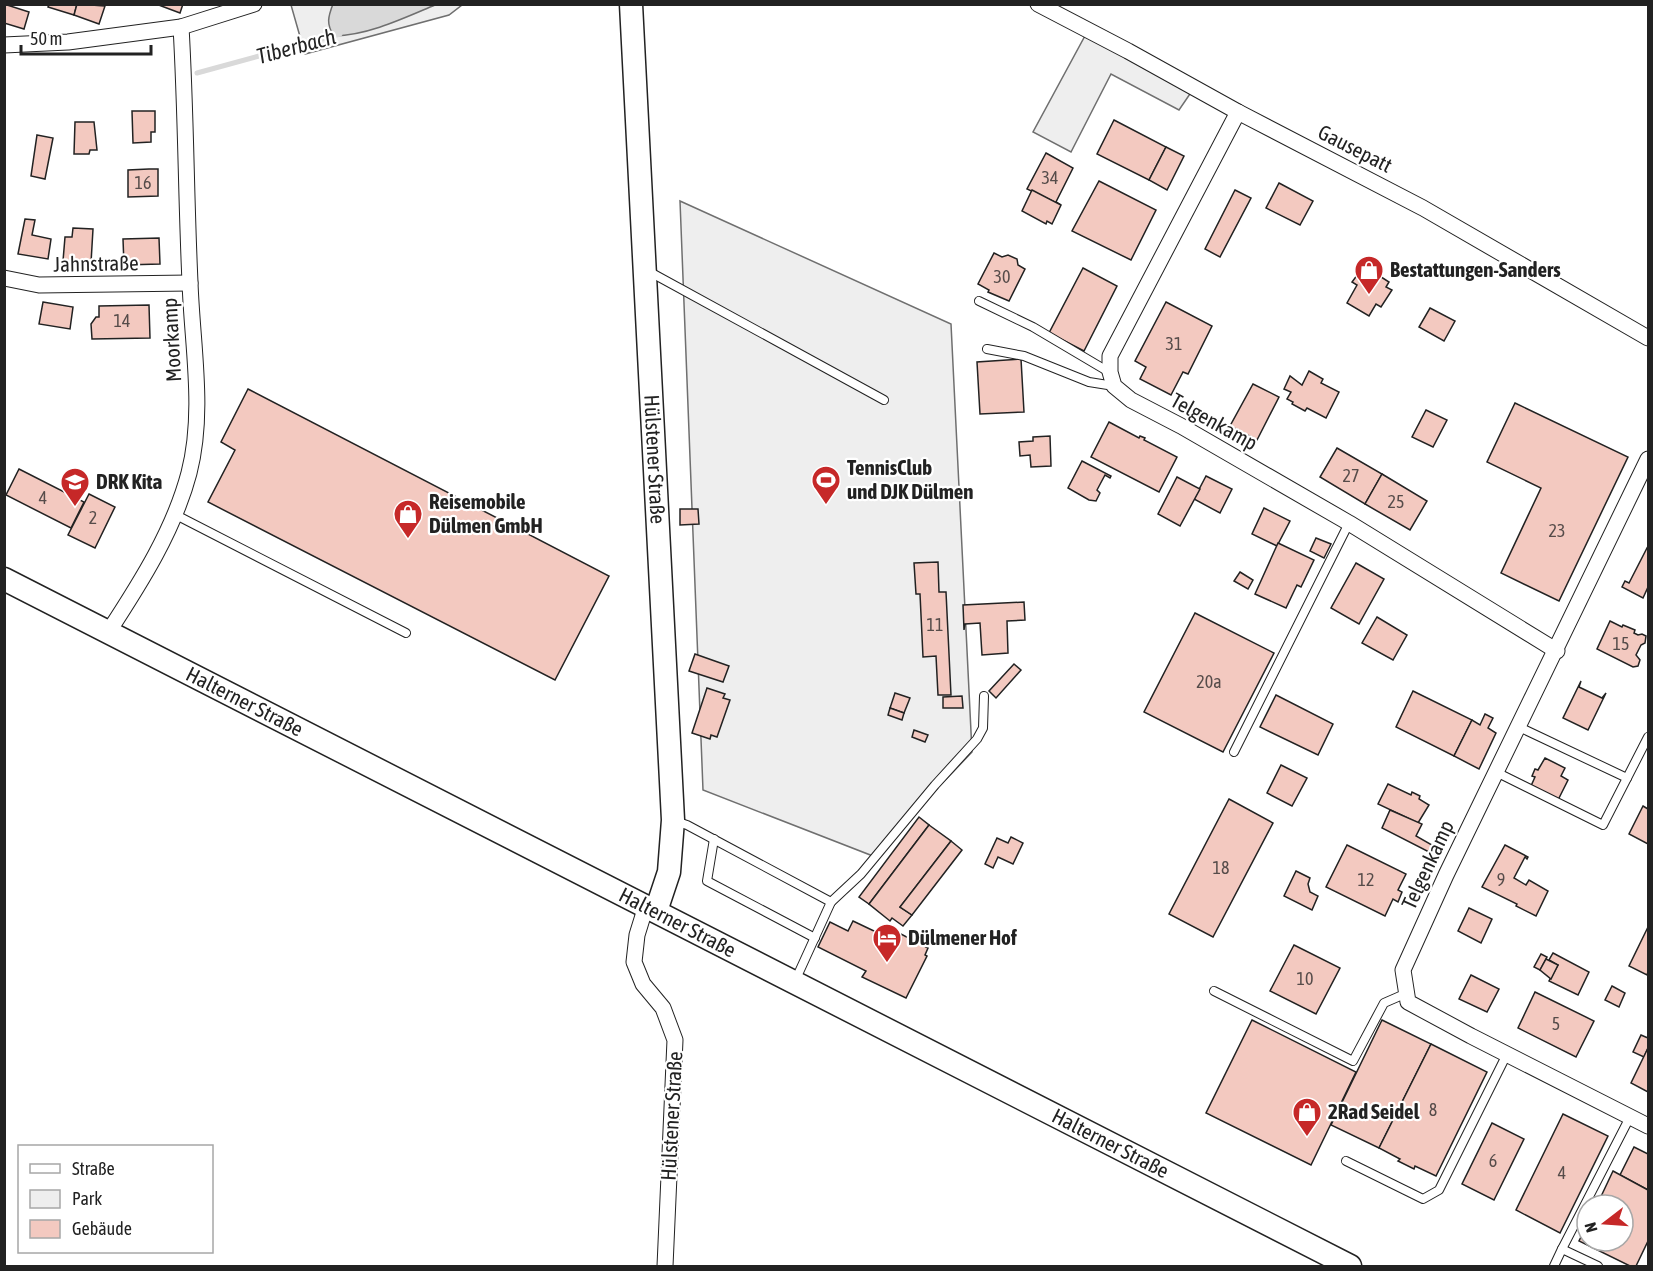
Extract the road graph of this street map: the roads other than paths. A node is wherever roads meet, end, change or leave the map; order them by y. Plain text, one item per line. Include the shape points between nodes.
1 (254, 4) edge
2 (631, 4) edge
3 (1038, 4) edge
4 (181, 27) junction
5 (4, 45) edge
6 (1238, 112) junction
7 (644, 269) junction
8 (4, 278) edge
9 (190, 283) junction
10 (979, 301) dead end
11 (1648, 338) edge
12 (987, 349) dead end
13 (1112, 379) junction
14 (884, 400) dead end
15 (1648, 459) edge
16 (177, 515) junction
17 (1349, 523) junction
18 (4, 579) edge
19 (109, 631) junction
20 (406, 633) dead end
21 (1557, 651) junction
22 (984, 696) dead end
23 (1519, 727) junction
24 (1648, 737) edge
25 (1234, 752) dead end
26 (1496, 772) junction
27 (1627, 778) junction
28 (674, 820) junction
29 (714, 839) junction
30 (831, 902) junction
31 (651, 909) junction
32 (815, 938) junction
33 (794, 982) junction
34 (1214, 990) dead end
35 (1407, 993) junction
36 (1507, 1054) junction
37 (1630, 1117) junction
38 (1648, 1126) edge
39 (1346, 1161) dead end
40 (1562, 1249) junction
41 (665, 1266) edge
42 (1350, 1266) edge
43 (1554, 1266) edge
44 (1598, 1266) edge

1 - 4 street
2 - 7 main road, Hülstener Straße
3 - 6 street, Gausepatt
4 - 5 street via 68,42
4 - 9 street, Moorkamp
6 - 11 street, Gausepatt via 1423,208
6 - 13 street via 1110,356
7 - 14 lane
7 - 28 main road, Hülstener Straße
8 - 9 street, Jahnstraße via 39,285
9 - 16 street, Moorkamp via 197,415 190,471
10 - 13 lane via 1033,327
12 - 13 lane via 1024,356 1089,382
13 - 17 street, Telgenkamp via 1131,400
15 - 21 street, Telgenkamp
16 - 19 street, Moorkamp
16 - 20 lane
17 - 21 street, Telgenkamp
17 - 25 lane
18 - 19 main road, Halterner Straße
19 - 31 main road, Halterner Straße
21 - 23 street, Telgenkamp
22 - 30 lane via 983,728 977,739 861,874
23 - 26 street, Telgenkamp
23 - 27 lane
24 - 27 lane
26 - 27 lane via 1603,825
26 - 35 street, Telgenkamp via 1403,970
28 - 29 lane
28 - 31 main road, Hülstener Straße via 669,872
29 - 30 lane
29 - 32 lane via 708,881
30 - 32 lane
31 - 33 main road, Halterner Straße
31 - 41 street, Hülstener Straße via 637,935 634,962 643,984 663,1008 675,1040
32 - 33 lane
33 - 42 main road, Halterner Straße
34 - 35 lane via 1353,1061 1384,1003
35 - 36 street via 1408,1002
36 - 37 street
36 - 39 lane via 1439,1190 1423,1199
37 - 38 street
37 - 40 lane
40 - 43 lane
40 - 44 lane

